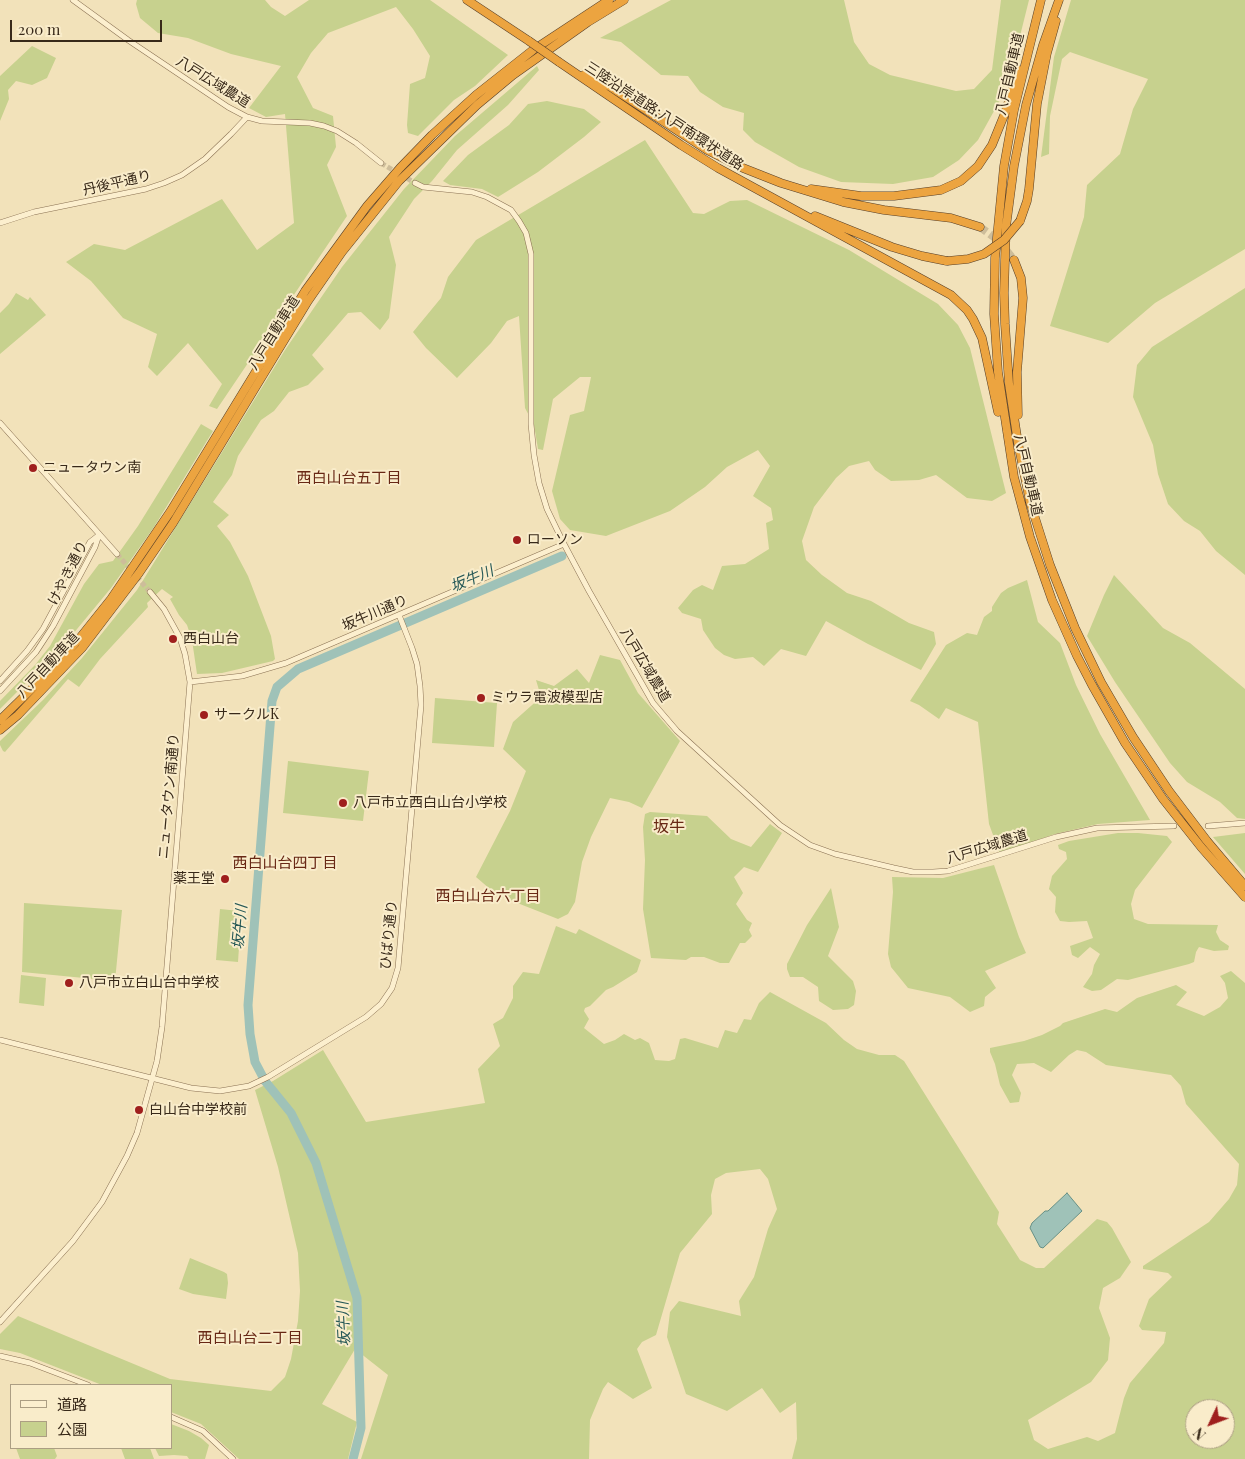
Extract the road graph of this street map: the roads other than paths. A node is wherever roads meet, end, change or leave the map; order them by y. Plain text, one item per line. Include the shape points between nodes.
1 (73, 0) edge
2 (468, 0) edge
3 (609, 0) edge
4 (624, 0) edge
5 (1041, 0) edge
6 (1059, 0) edge
7 (1063, 0) edge
8 (1038, 11) junction
9 (562, 64) junction
10 (247, 117) junction
11 (381, 163) tunnel mouth
12 (764, 176) junction
13 (415, 183) tunnel mouth
14 (752, 186) junction
15 (0, 223) edge
16 (980, 227) tunnel mouth
17 (1014, 260) tunnel mouth
18 (0, 423) edge
19 (1024, 472) junction
20 (1014, 478) junction
21 (99, 535) junction
22 (564, 544) junction
23 (117, 554) tunnel mouth
24 (150, 592) tunnel mouth
25 (400, 617) junction
26 (0, 681) edge
27 (190, 682) junction
28 (0, 691) edge
29 (0, 720) edge
30 (0, 730) edge
31 (1245, 823) edge
32 (1174, 826) dead end
33 (1208, 826) dead end
34 (1245, 886) edge
35 (1245, 897) edge
36 (0, 1040) edge
37 (154, 1078) junction
38 (0, 1322) edge
39 (0, 1356) edge
40 (85, 1384) edge
41 (172, 1418) edge
42 (233, 1459) edge

1 - 10 street, 八戸広域農道 via 204,93
2 - 9 highway, 三陸沿岸道路;八戸南環状道路, bridge
3 - 29 highway, 八戸自動車道 via 532,50 476,95 432,135 367,206 305,291 128,575 49,672
4 - 30 highway, 八戸自動車道 via 513,75 434,144 399,181 308,301 139,573 82,648
5 - 8 highway, 八戸自動車道
6 - 19 highway, 八戸自動車道 via 1026,105 1006,227 1004,292 1007,354 1013,414
7 - 14 highway, bridge via 1041,81 1027,201 1020,220 1004,240 984,254 947,261 922,256 813,215
8 - 12 highway via 998,132 978,166 961,181 928,193 870,196 804,188
8 - 20 highway, 八戸自動車道 via 1004,166 995,258 998,372
9 - 12 highway, 三陸沿岸道路;八戸南環状道路 via 609,86 707,150
9 - 14 highway, 三陸沿岸道路;八戸南環状道路 via 694,153
10 - 11 street, 八戸広域農道 via 324,126 356,143
10 - 15 street, 丹後平通り via 205,159 164,183 34,212
12 - 16 highway via 843,202 951,218
13 - 22 street, 八戸広域農道 via 488,197 511,210 526,233 531,254 531,424 534,455 547,509
14 - 20 highway via 941,289 967,310 982,338
17 - 19 highway via 1021,278 1023,298 1016,388
18 - 21 street
19 - 34 highway, 八戸自動車道 via 1039,532 1062,598 1102,682 1169,791
20 - 35 highway, 八戸自動車道 via 1052,600 1092,686 1163,799
21 - 23 street
21 - 26 street, けやき通り via 90,542 43,629
21 - 28 street, けやき通り via 53,626 36,652
22 - 25 street, 坂牛川通り
22 - 32 street, 八戸広域農道 via 653,703 677,731 780,825 810,845 894,868 933,872 948,871 1056,837 1097,828
24 - 27 street, ニュータウン南通り via 180,638
25 - 27 street, 坂牛川通り via 270,668 234,677
25 - 37 street, ひばり通り via 417,664 421,705 400,953 396,977 387,996 373,1012 255,1083 211,1091
27 - 37 street, ニュータウン南通り via 162,1027
31 - 33 street
36 - 37 street, ひばり通り
37 - 38 street, ニュータウン南通り via 127,1156 102,1202 73,1241
39 - 40 street via 30,1363
41 - 42 street via 202,1431

